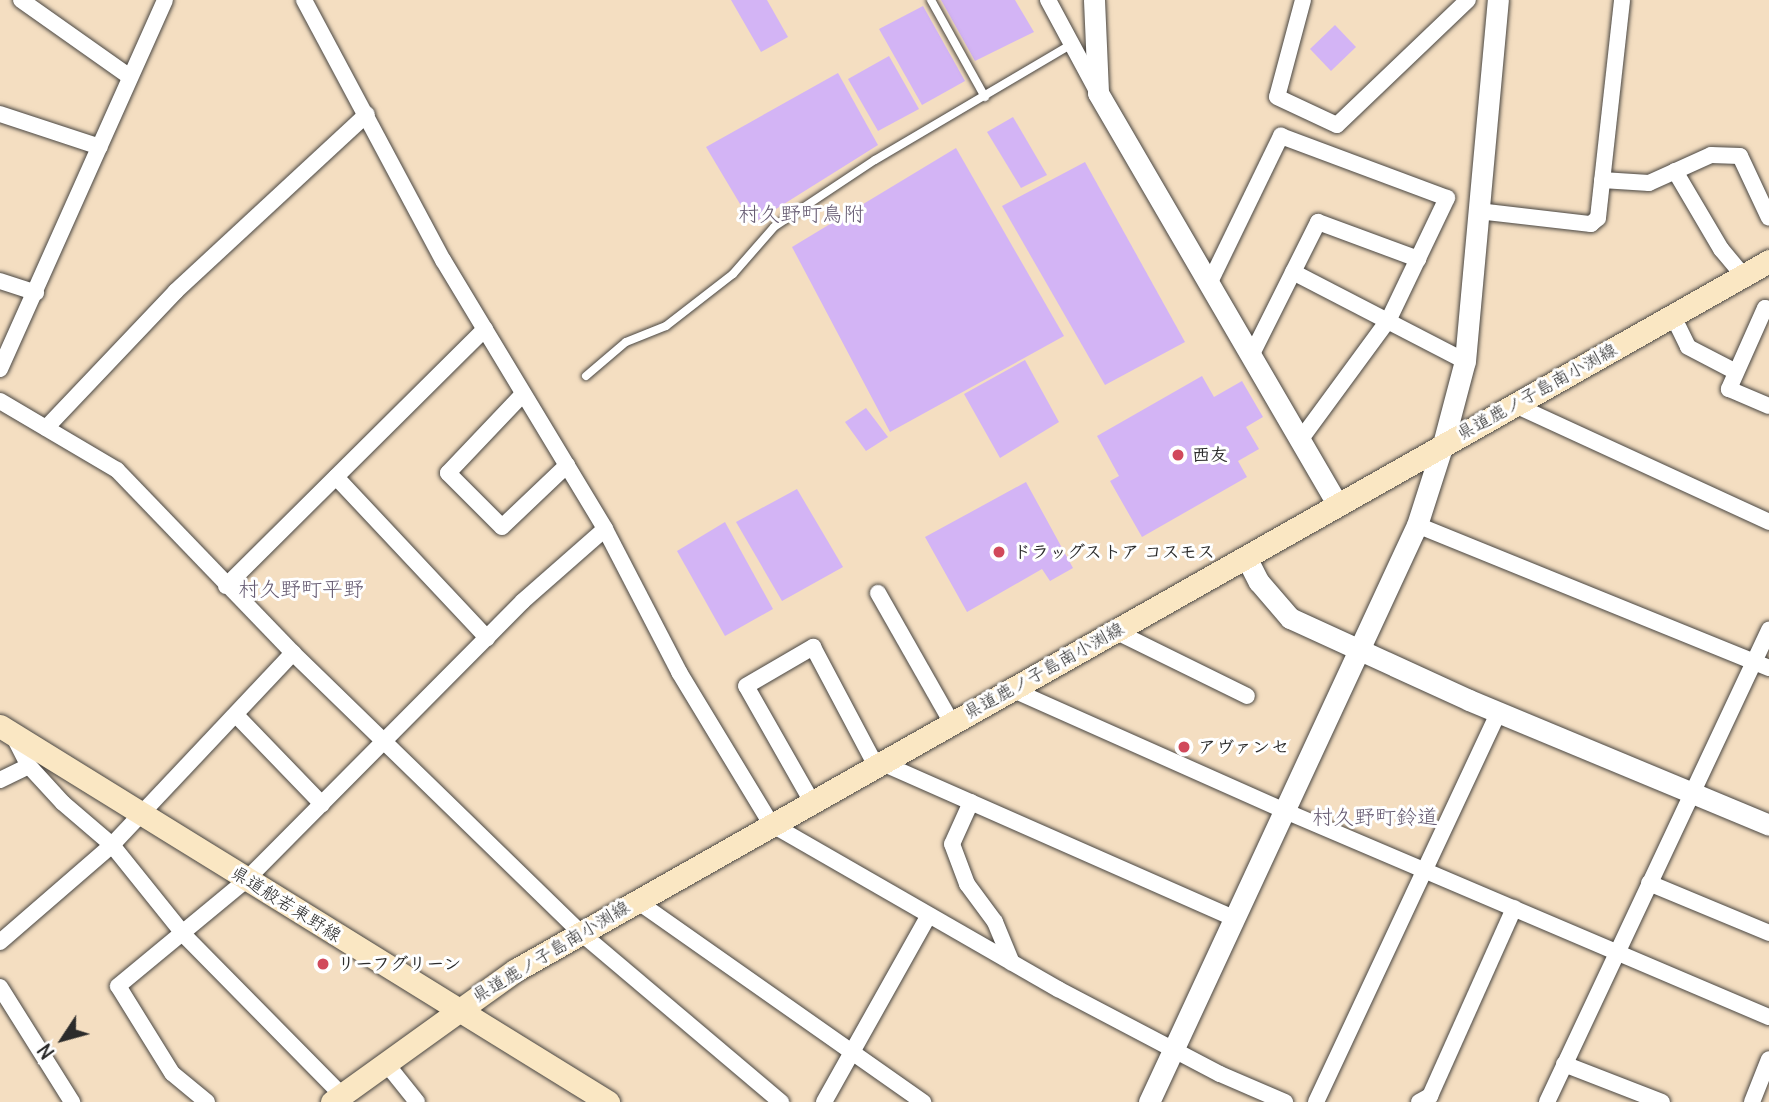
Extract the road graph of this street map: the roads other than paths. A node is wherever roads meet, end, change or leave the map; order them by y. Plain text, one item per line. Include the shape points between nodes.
1 (21, 0) edge
2 (165, 0) edge
3 (304, 0) edge
4 (931, 0) edge
5 (1048, 0) edge
6 (1094, 0) edge
7 (1303, 0) edge
8 (1468, 0) edge
9 (1498, 0) edge
10 (1622, 0) edge
11 (1072, 44) junction
12 (1096, 51) junction
13 (130, 77) junction
14 (1098, 93) junction
15 (985, 97) junction
16 (0, 114) edge
17 (368, 114) junction
18 (100, 147) junction
19 (1675, 171) junction
20 (1602, 180) junction
21 (1479, 211) junction
22 (1769, 218) edge
23 (1418, 259) junction
24 (1769, 261) edge
25 (1293, 272) junction
26 (1743, 275) junction
27 (0, 281) edge
28 (1209, 284) junction
29 (36, 293) junction
30 (1769, 309) edge
31 (1673, 316) junction
32 (1387, 323) junction
33 (485, 329) junction
34 (1251, 356) junction
35 (1465, 360) junction
36 (0, 369) edge
37 (1736, 372) junction
38 (586, 376) dead end
39 (523, 394) junction
40 (0, 401) edge
41 (1515, 405) junction
42 (1769, 406) edge
43 (46, 428) junction
44 (1300, 440) junction
45 (1443, 444) junction
46 (567, 465) junction
47 (336, 477) junction
48 (1338, 505) junction
49 (1769, 522) edge
50 (1417, 525) junction
51 (605, 528) junction
52 (1246, 558) junction
53 (226, 586) junction
54 (878, 593) dead end
55 (1769, 630) edge
56 (1115, 631) junction
57 (487, 638) junction
58 (1356, 651) junction
59 (293, 653) junction
60 (1762, 664) edge
61 (1011, 689) junction
62 (1247, 696) dead end
63 (1499, 712) junction
64 (236, 715) junction
65 (952, 723) junction
66 (6, 730) edge
67 (383, 743) junction
68 (879, 765) junction
69 (29, 766) junction
70 (0, 780) edge
71 (1693, 793) junction
72 (812, 802) junction
73 (971, 802) junction
74 (322, 804) junction
75 (1285, 811) junction
76 (142, 812) junction
77 (771, 824) junction
78 (1769, 825) edge
79 (112, 845) junction
80 (1423, 870) junction
81 (246, 880) junction
82 (1649, 883) junction
83 (637, 901) junction
84 (1514, 908) junction
85 (929, 915) junction
86 (1234, 918) junction
87 (183, 932) junction
88 (581, 933) junction
89 (1769, 933) edge
90 (0, 942) edge
91 (1617, 951) junction
92 (1012, 962) junction
93 (0, 987) edge
94 (458, 1009) junction
95 (1769, 1017) edge
96 (1175, 1050) junction
97 (852, 1052) junction
98 (1769, 1059) edge
99 (385, 1062) junction
100 (1564, 1064) junction
101 (337, 1098) edge
102 (72, 1102) edge
103 (207, 1102) edge
104 (418, 1102) edge
105 (608, 1102) edge
106 (781, 1102) edge
107 (824, 1102) edge
108 (923, 1102) edge
109 (1149, 1102) edge
110 (1285, 1102) edge
111 (1316, 1102) edge
112 (1419, 1102) edge
113 (1547, 1102) edge
114 (1662, 1102) edge
115 (1752, 1102) edge

1 - 13 street
2 - 13 street
3 - 17 street
4 - 15 lane
5 - 11 street
6 - 12 street
7 - 8 street via 1277,97 1337,125
9 - 21 street
10 - 20 street
11 - 12 street
11 - 14 street
11 - 15 lane
12 - 14 street
13 - 18 street
14 - 28 street
15 - 38 lane via 875,160 774,227 733,274 666,326 626,342
16 - 18 street
17 - 33 street via 443,260
17 - 43 street via 176,291
18 - 29 street
19 - 20 street via 1648,183
19 - 22 street via 1711,155 1740,156
19 - 26 street via 1721,249
20 - 21 street via 1598,218 1591,224
21 - 35 street
23 - 25 street via 1318,222
23 - 28 street via 1447,198 1281,136
23 - 32 street
24 - 26 main road, 県道鹿ノ子島南小渕線
25 - 32 street
25 - 34 street
26 - 31 main road, 県道鹿ノ子島南小渕線
27 - 29 street
28 - 34 street
29 - 36 street
30 - 37 street via 1765,307
31 - 37 street via 1688,347
31 - 41 main road, 県道鹿ノ子島南小渕線
32 - 35 street
32 - 44 street
33 - 39 street
33 - 47 street
34 - 44 street
35 - 45 street
37 - 42 street via 1729,389
39 - 46 street
39 - 46 street via 448,472 502,527
40 - 43 street
41 - 45 main road, 県道鹿ノ子島南小渕線
41 - 49 street
43 - 53 street via 117,470
44 - 48 street
45 - 48 main road, 県道鹿ノ子島南小渕線
45 - 50 street
46 - 51 street
47 - 53 street
47 - 57 street
48 - 52 main road, 県道鹿ノ子島南小渕線
50 - 58 street
50 - 60 street
51 - 57 street
51 - 77 street via 679,672
52 - 56 main road, 県道鹿ノ子島南小渕線
52 - 58 street via 1259,582 1290,618
53 - 59 street
54 - 65 street
55 - 60 street
56 - 61 main road, 県道鹿ノ子島南小渕線
56 - 62 street
57 - 67 street
58 - 63 street
58 - 75 street
59 - 64 street
59 - 67 street
60 - 71 street
61 - 65 main road, 県道鹿ノ子島南小渕線
61 - 75 street
63 - 71 street
63 - 80 street
64 - 74 street
64 - 76 street
65 - 68 main road, 県道鹿ノ子島南小渕線
66 - 69 street
66 - 76 main road, 県道般若東野線
67 - 74 street
67 - 88 street
68 - 72 main road, 県道鹿ノ子島南小渕線
68 - 72 street via 813,647 746,686
68 - 73 street
69 - 70 street
69 - 79 street
71 - 78 street
71 - 82 street
72 - 77 main road, 県道鹿ノ子島南小渕線
73 - 86 street
73 - 92 street via 951,844 967,884 995,922
74 - 81 street
75 - 80 street
75 - 86 street
76 - 79 street
76 - 81 main road, 県道般若東野線
77 - 83 main road, 県道鹿ノ子島南小渕線
77 - 85 street
79 - 87 street
79 - 90 street
80 - 84 street
80 - 111 street
81 - 87 street
81 - 94 main road, 県道般若東野線
82 - 89 street
82 - 91 street
83 - 88 main road, 県道鹿ノ子島南小渕線
83 - 97 street
84 - 91 street
84 - 112 street via 1430,1096
85 - 92 street
85 - 97 street
86 - 96 street
87 - 101 street
87 - 103 street via 118,986 172,1073
88 - 94 main road, 県道鹿ノ子島南小渕線
88 - 106 street
91 - 95 street
91 - 100 street
92 - 96 street
93 - 102 street
94 - 99 main road, 県道鹿ノ子島南小渕線
94 - 105 main road, 県道般若東野線
96 - 109 street
96 - 110 street
97 - 107 street
97 - 108 street
98 - 115 street
99 - 101 main road, 県道鹿ノ子島南小渕線
99 - 104 street
100 - 113 street
100 - 114 street

